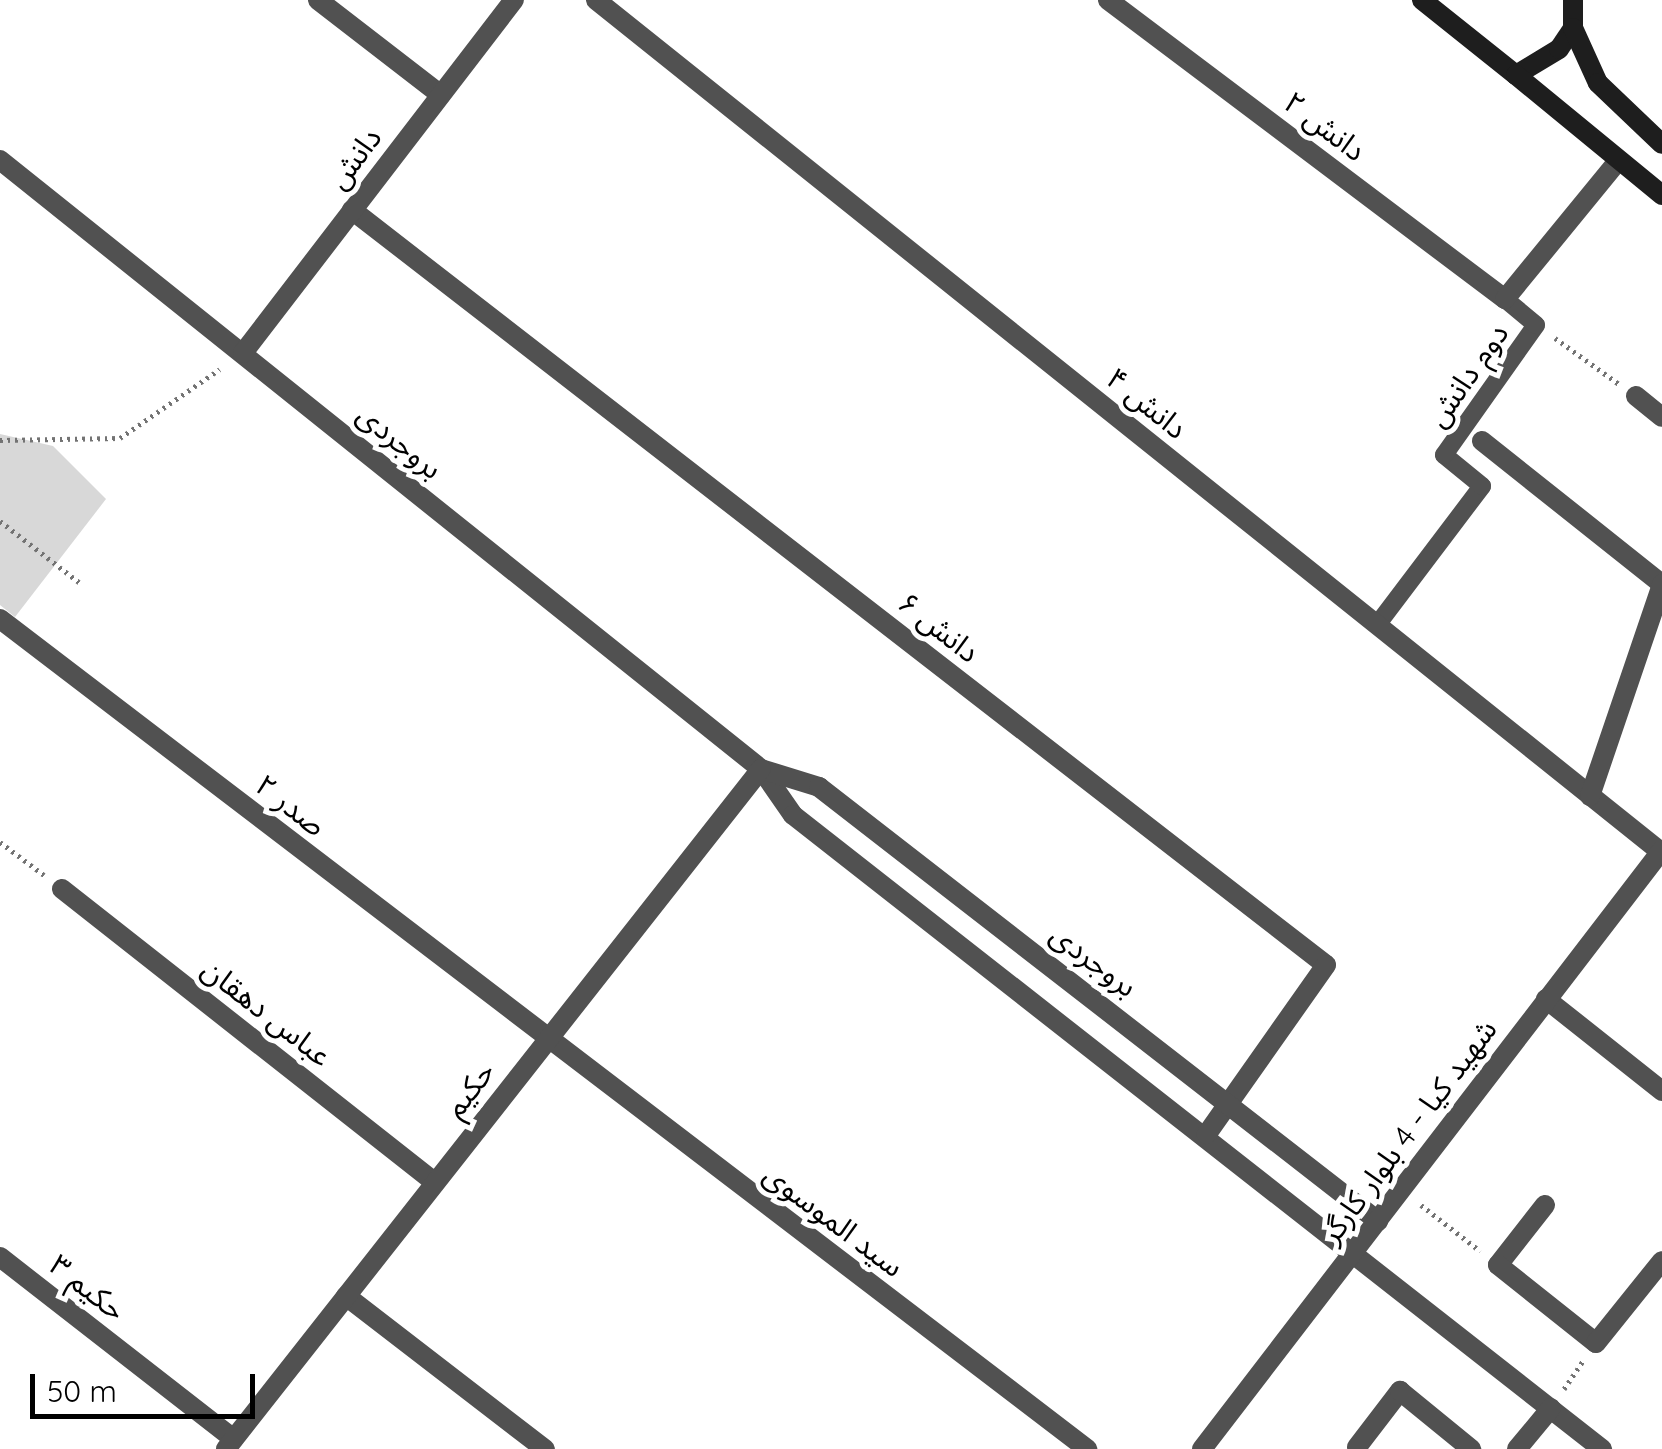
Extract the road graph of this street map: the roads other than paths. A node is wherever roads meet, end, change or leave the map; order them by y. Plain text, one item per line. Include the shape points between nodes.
1 (318, 0) edge
2 (514, 0) edge
3 (596, 0) edge
4 (1108, 0) edge
5 (1422, 0) edge
6 (1573, 0) edge
7 (1573, 28) junction
8 (1516, 75) junction
9 (441, 95) junction
10 (1662, 144) edge
11 (0, 160) edge
12 (1618, 161) junction
13 (1662, 196) edge
14 (352, 210) junction
15 (1505, 299) junction
16 (243, 353) junction
17 (1636, 396) road end
18 (1662, 417) edge
19 (1482, 440) dead end
20 (1662, 584) edge
21 (0, 619) edge
22 (1377, 625) junction
23 (762, 769) junction
24 (1590, 796) junction
25 (1661, 851) edge
26 (62, 889) road end
27 (1002, 927) junction
28 (978, 958) junction
29 (1546, 1000) junction
30 (546, 1039) junction
31 (1662, 1091) edge
32 (1230, 1102) junction
33 (1208, 1134) junction
34 (434, 1182) junction
35 (1545, 1206) dead end
36 (1378, 1221) junction
37 (1355, 1252) junction
38 (0, 1257) edge
39 (1662, 1261) edge
40 (1644, 1284) junction
41 (346, 1296) junction
42 (1662, 1298) edge
43 (1550, 1408) junction
44 (230, 1444) edge
45 (1356, 1446) dead end
46 (545, 1449) edge
47 (1087, 1449) edge
48 (1202, 1449) edge
49 (1471, 1449) edge
50 (1517, 1449) edge
51 (1602, 1449) edge

1 - 9 street
2 - 9 street, دانش
3 - 22 street, دانش ۴
4 - 15 street, دانش ۲
5 - 8 main road
6 - 7 main road
7 - 8 main road via 1559,49
7 - 10 main road via 1598,83
8 - 12 main road
9 - 14 street, دانش
11 - 16 street, بروجردی
12 - 13 main road
12 - 15 street
14 - 16 street, دانش
14 - 32 street, دانش ۶ via 1326,965
15 - 22 lane, دوم دانش via 1536,325 1444,454 1482,486
16 - 23 street, بروجردی
17 - 18 street
19 - 20 street
20 - 24 street
21 - 30 street, صدر ۲
22 - 24 street, دانش ۴
23 - 27 street, بروجردی via 819,787
23 - 28 street, بروجردی via 794,815
23 - 30 street, حکیم
24 - 25 street, دانش ۴
25 - 29 street, شهید کیا - 4 بلوار کارگر
26 - 34 street, عباس دهقان
27 - 28 street
27 - 32 street, بروجردی
28 - 33 street, بروجردی
29 - 31 street
29 - 36 street, شهید کیا - 4 بلوار کارگر
30 - 34 street, حکیم
30 - 47 street, سید الموسوی
32 - 33 street, دانش ۶
32 - 36 street, بروجردی
33 - 37 street, بروجردی
34 - 41 street, حکیم
35 - 40 street via 1498,1265 1596,1343
36 - 37 street, شهید کیا - 4 بلوار کارگر
37 - 43 street, بروجردی
37 - 48 street, شهید کیا - 4 بلوار کارگر
38 - 44 street, حکیم ۳
39 - 40 street
40 - 42 street
41 - 44 street, حکیم
41 - 46 street
43 - 50 street
43 - 51 street, بروجردی
45 - 49 street via 1400,1391

